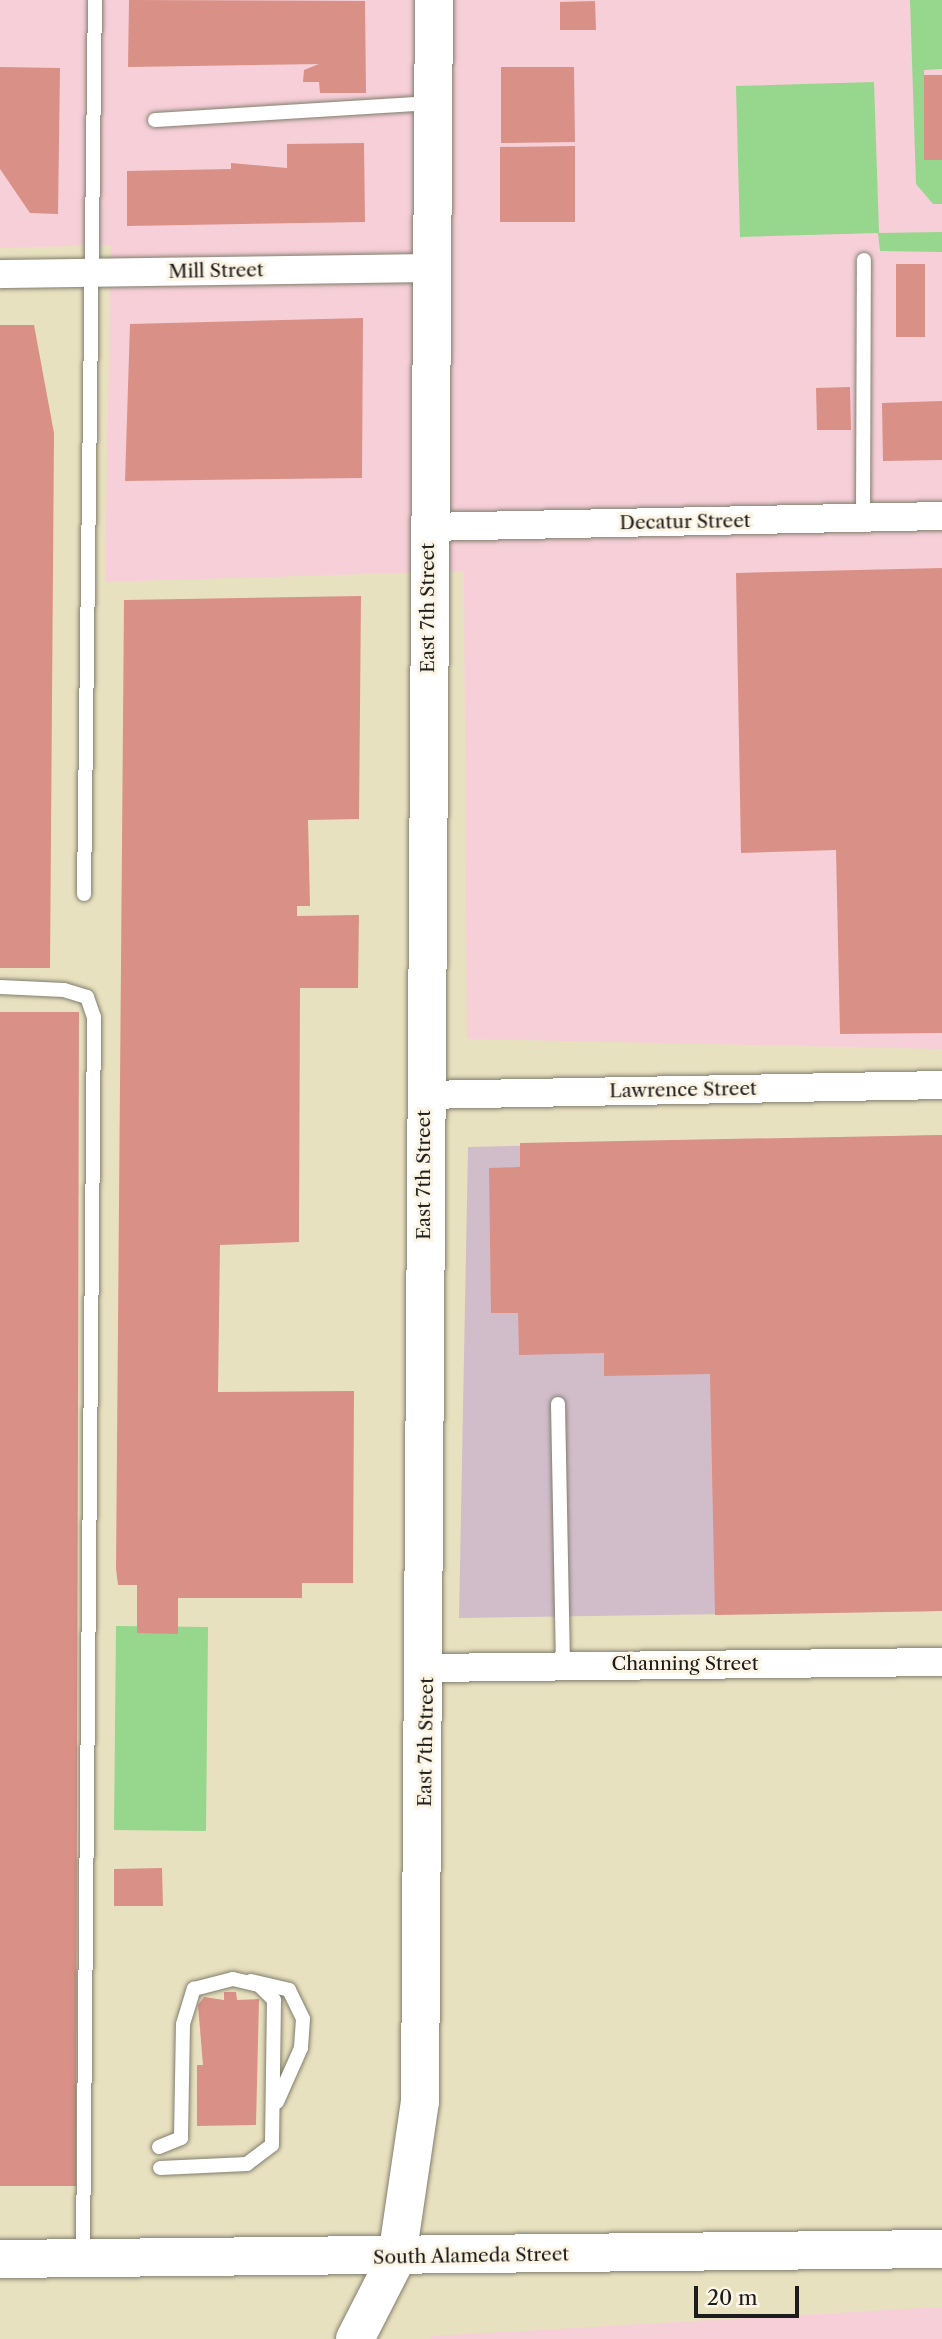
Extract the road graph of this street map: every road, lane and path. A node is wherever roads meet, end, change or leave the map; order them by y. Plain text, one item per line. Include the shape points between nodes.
1 (95, 0) edge
2 (434, 0) edge
3 (433, 102) junction
4 (155, 120) dead end
5 (863, 260) dead end
6 (433, 268) junction
7 (94, 273) junction
8 (0, 274) edge
9 (942, 516) edge
10 (863, 518) junction
11 (428, 527) junction
12 (84, 894) dead end
13 (0, 987) edge
14 (942, 1085) edge
15 (424, 1095) junction
16 (558, 1404) dead end
17 (942, 1662) edge
18 (563, 1665) junction
19 (428, 1668) junction
20 (247, 1981) junction
21 (276, 2104) junction
22 (159, 2147) dead end
23 (159, 2168) dead end
24 (942, 2249) edge
25 (397, 2257) junction
26 (0, 2259) edge
27 (83, 2259) junction
28 (355, 2339) edge

1 - 7 lane
2 - 3 main road, East 7th Street
3 - 4 lane
3 - 6 main road, East 7th Street
5 - 10 lane
6 - 7 street, Mill Street
6 - 11 main road, East 7th Street
7 - 8 street, Mill Street
7 - 12 lane
9 - 10 street, Decatur Street
10 - 11 street, Decatur Street
11 - 15 main road, East 7th Street
13 - 27 lane via 64,990 87,997 94,1017
14 - 15 street, Lawrence Street
15 - 19 main road, East 7th Street
16 - 18 lane
17 - 18 street, Channing Street
18 - 19 street, Channing Street
19 - 25 main road, East 7th Street via 420,2102
20 - 21 lane via 274,2000
20 - 21 lane via 289,1990 303,2018 302,2048
20 - 22 lane via 194,1989 183,2024 181,2138
21 - 23 lane via 272,2145 247,2164
24 - 25 main road, South Alameda Street
25 - 27 main road, South Alameda Street
25 - 28 main road, East 7th Street
26 - 27 main road, South Alameda Street

